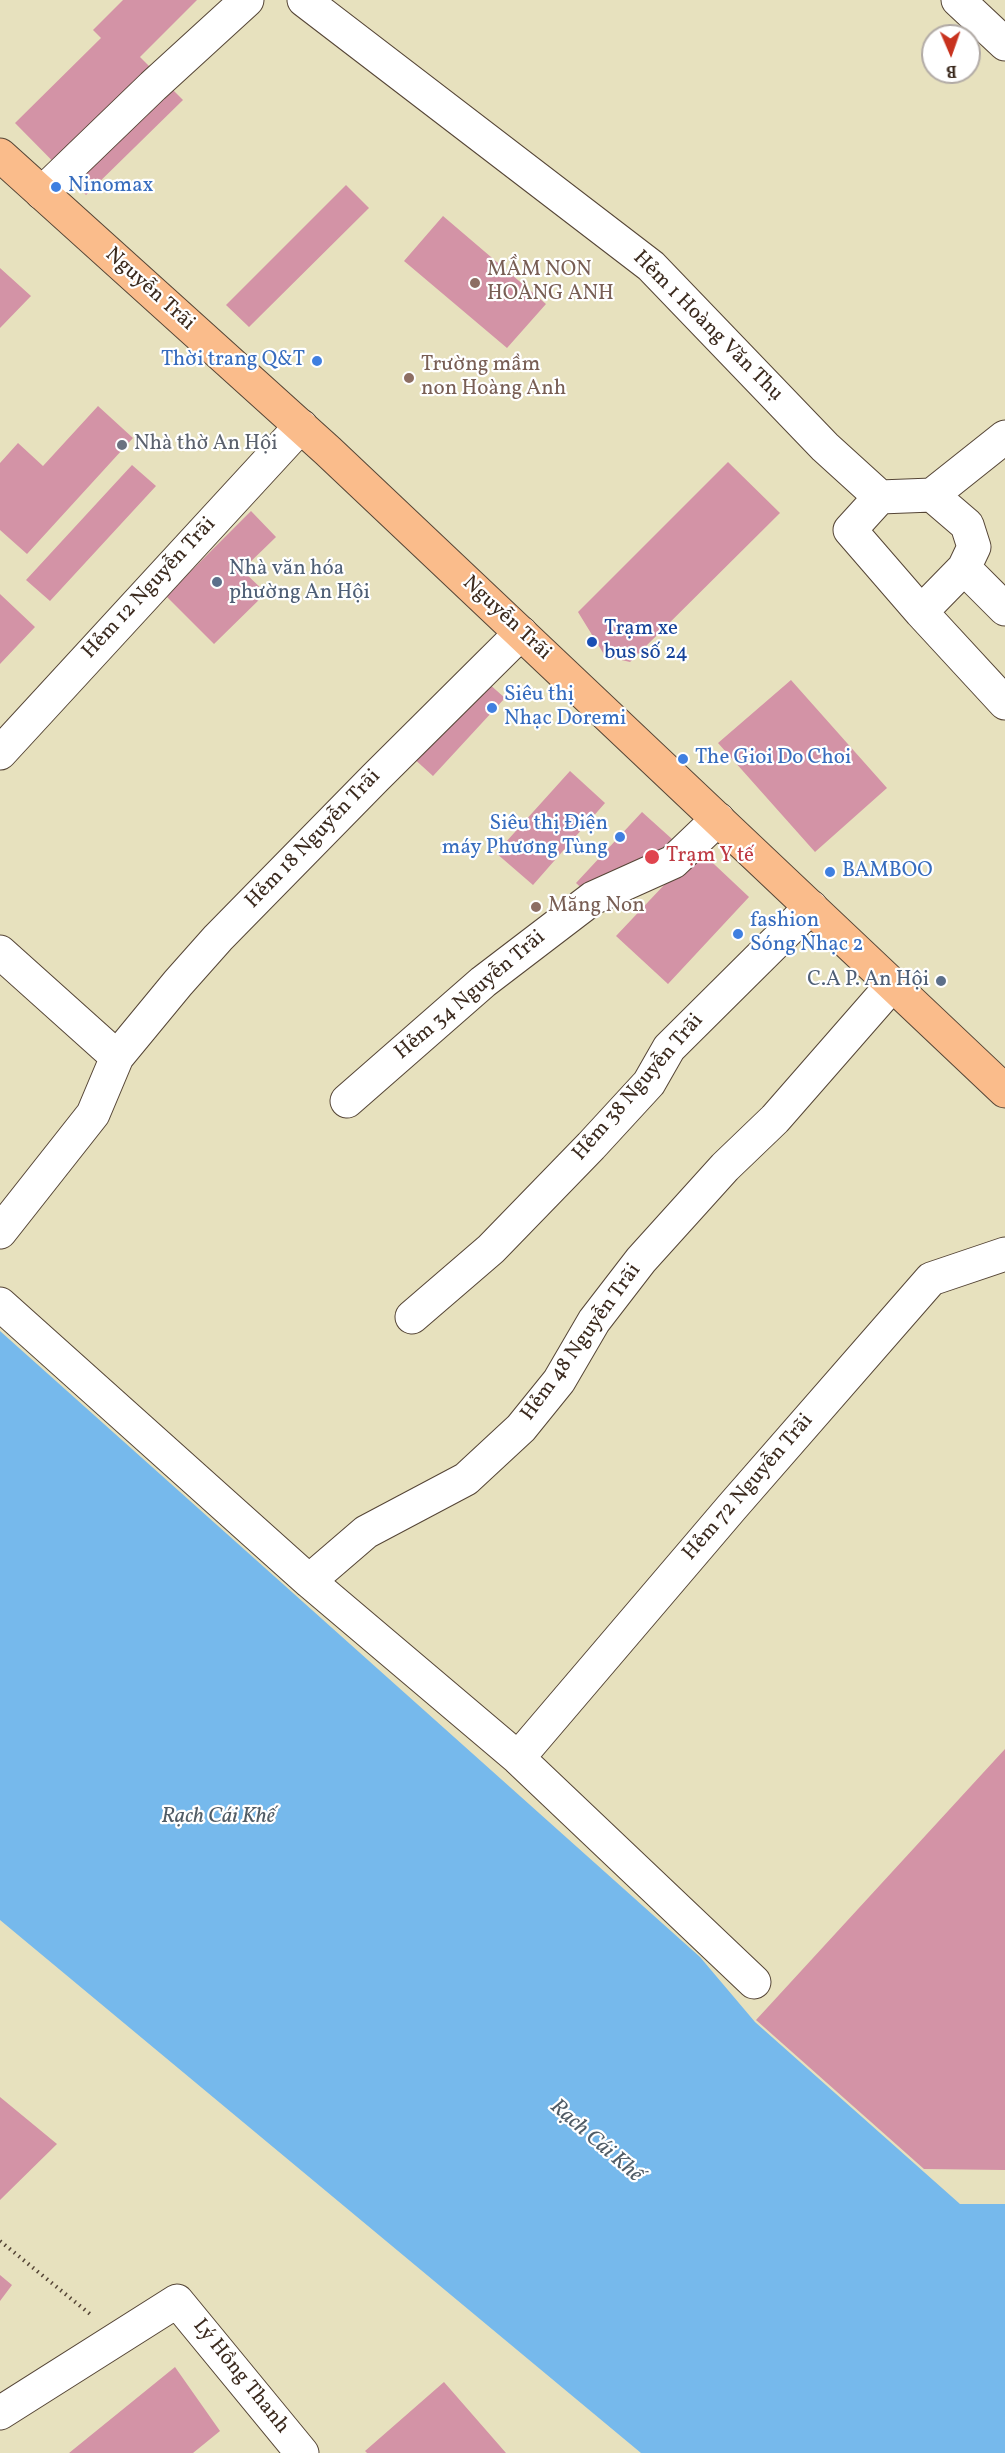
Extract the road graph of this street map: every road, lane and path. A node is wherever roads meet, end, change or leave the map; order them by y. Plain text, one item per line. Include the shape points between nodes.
1 (247, 0) edge
2 (304, 0) edge
3 (958, 0) edge
4 (1005, 44) edge
5 (0, 155) edge
6 (42, 194) junction
7 (301, 426) junction
8 (1005, 437) edge
9 (932, 495) junction
10 (880, 497) junction
11 (964, 568) junction
12 (1005, 609) edge
13 (921, 612) junction
14 (521, 633) junction
15 (1005, 703) edge
16 (0, 753) edge
17 (718, 819) junction
18 (810, 907) junction
19 (6, 970) edge
20 (893, 984) junction
21 (117, 1057) junction
22 (1005, 1091) edge
23 (347, 1101) dead end
24 (0, 1232) edge
25 (1005, 1254) edge
26 (0, 1304) edge
27 (412, 1317) dead end
28 (309, 1581) junction
29 (518, 1758) junction
30 (754, 1982) dead end
31 (0, 2241) edge
32 (119, 2337) junction
33 (0, 2414) edge
34 (302, 2453) edge

1 - 6 street
2 - 10 street, Hẻm 1 Hoàng Văn Thụ via 651,266 825,447
3 - 4 street
5 - 6 main road, Nguyễn Trãi
6 - 7 main road, Nguyễn Trãi
7 - 14 main road, Nguyễn Trãi
7 - 16 street, Hẻm 12 Nguyễn Trãi
8 - 9 street
9 - 10 street
9 - 11 street via 967,525 974,547
10 - 13 street via 850,530
11 - 12 street
11 - 13 street
13 - 15 street
14 - 17 main road, Nguyễn Trãi
14 - 21 street, Hẻm 18 Nguyễn Trãi via 218,938
17 - 18 main road, Nguyễn Trãi
17 - 23 street, Hẻm 34 Nguyễn Trãi via 673,862 593,898 483,982
18 - 20 main road, Nguyễn Trãi
18 - 27 street, Hẻm 38 Nguyễn Trãi via 669,1048 649,1083 591,1146 491,1249
19 - 21 street
20 - 22 main road, Nguyễn Trãi
20 - 28 street, Hẻm 48 Nguyễn Trãi via 775,1119 725,1167 641,1260 594,1321 560,1381 521,1428 466,1479 366,1532
21 - 24 street, Hẻm 18 Nguyễn Trãi via 93,1114
25 - 29 street, Hẻm 72 Nguyễn Trãi via 931,1278
26 - 28 street
28 - 29 street
29 - 30 street
31 - 32 path
32 - 33 street
32 - 34 street, Lý Hồng Thanh via 177,2301

